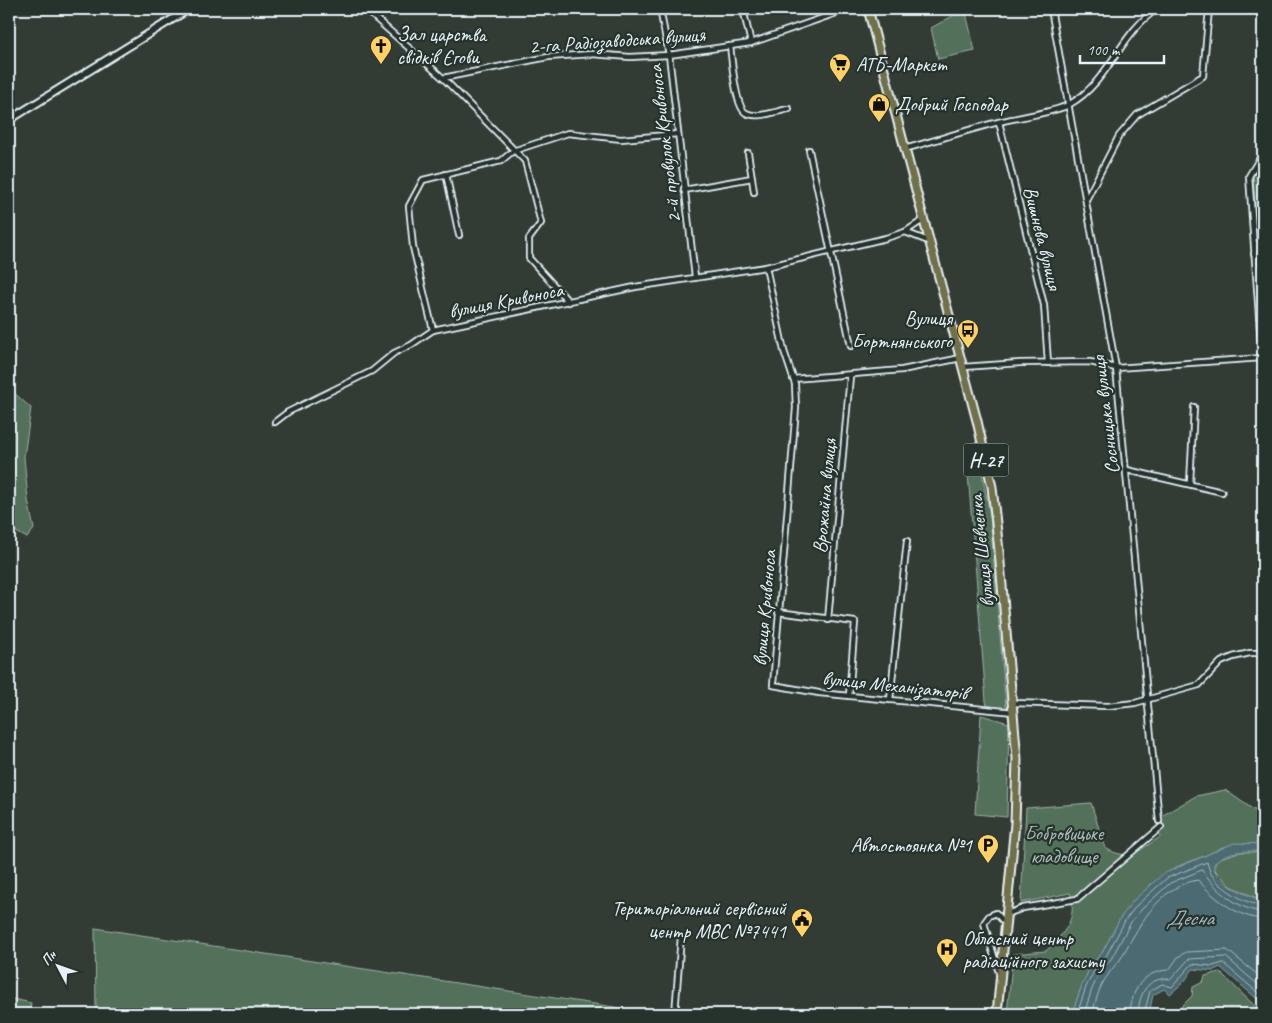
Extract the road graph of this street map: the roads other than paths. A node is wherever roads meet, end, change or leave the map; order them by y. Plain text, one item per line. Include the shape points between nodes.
1 (189, 9) edge
2 (364, 9) edge
3 (660, 9) edge
4 (744, 9) edge
5 (848, 9) edge
6 (868, 9) edge
7 (1051, 9) edge
8 (1157, 9) edge
9 (1209, 9) edge
10 (1261, 9) edge
11 (1263, 29) edge
12 (751, 43) junction
13 (730, 46) junction
14 (668, 54) junction
15 (443, 78) junction
16 (1070, 105) junction
17 (789, 109) dead end
18 (9, 120) edge
19 (999, 122) junction
20 (678, 134) junction
21 (904, 149) junction
22 (809, 150) dead end
23 (513, 152) junction
24 (748, 153) dead end
25 (1263, 153) edge
26 (446, 174) junction
27 (752, 178) junction
28 (684, 190) junction
29 (754, 192) dead end
30 (1087, 198) junction
31 (923, 220) junction
32 (1263, 230) edge
33 (905, 232) junction
34 (459, 235) dead end
35 (928, 241) junction
36 (830, 251) junction
37 (1254, 256) junction
38 (766, 267) junction
39 (695, 276) junction
40 (569, 302) junction
41 (433, 330) junction
42 (851, 346) dead end
43 (960, 358) junction
44 (1048, 363) junction
45 (963, 368) junction
46 (1116, 368) junction
47 (850, 376) junction
48 (793, 379) junction
49 (1194, 407) dead end
50 (275, 422) dead end
51 (1127, 470) junction
52 (1190, 483) junction
53 (1222, 492) dead end
54 (907, 541) dead end
55 (778, 612) junction
56 (828, 620) junction
57 (1263, 653) edge
58 (773, 685) joint
59 (849, 696) junction
60 (890, 700) junction
61 (1147, 700) junction
62 (1013, 704) junction
63 (1014, 712) junction
64 (1159, 821) dead end
65 (1161, 827) dead end
66 (1007, 914) junction
67 (1006, 924) junction
68 (681, 936) dead end
69 (1000, 979) junction
70 (675, 1014) edge
71 (997, 1014) edge

1 - 18 street
2 - 15 street
3 - 14 street, 2-й провулок Кривоноса
4 - 12 street
5 - 12 street, 2-га Радіозаводська вулиця
6 - 21 main road, вулиця Шевченка / Н-27
7 - 16 street, Сосницька вулиця
8 - 16 street via 1126,38 1099,80
9 - 30 street via 1203,76 1137,115 1119,136
10 - 11 street
12 - 13 street, 2-га Радіозаводська вулиця
13 - 14 street, 2-га Радіозаводська вулиця
13 - 17 street via 739,106 747,114
14 - 15 street, 2-га Радіозаводська вулиця via 548,57
14 - 20 street, 2-й провулок Кривоноса
15 - 23 street via 492,126
16 - 19 street
16 - 30 street, Сосницька вулиця
19 - 21 street
19 - 44 street, Вишнева вулиця via 1044,305
20 - 23 street via 620,139 568,133
20 - 28 street, 2-й провулок Кривоноса
21 - 31 main road, вулиця Шевченка / Н-27
22 - 36 street
23 - 26 street via 501,161
23 - 40 street via 525,161 541,223 529,240 529,258
24 - 27 street
25 - 37 street via 1249,176
26 - 34 street
26 - 41 street via 423,180 409,206 413,246
27 - 28 street
27 - 29 street
28 - 39 street, 2-й провулок Кривоноса
30 - 46 street, Сосницька вулиця
31 - 33 street, вулиця Кривоноса
31 - 35 main road, вулиця Шевченка / Н-27
32 - 37 street
33 - 35 street
33 - 36 street, вулиця Кривоноса
35 - 43 main road, вулиця Шевченка / Н-27
36 - 38 street, вулиця Кривоноса
36 - 42 street
37 - 46 street via 1262,358
38 - 39 street, вулиця Кривоноса
38 - 48 street, вулиця Кривоноса
39 - 40 street, вулиця Кривоноса
40 - 41 street, вулиця Кривоноса
41 - 50 street, вулиця Кривоноса via 394,353 372,371 288,412
43 - 45 main road, вулиця Шевченка / Н-27
43 - 47 street
44 - 45 street
44 - 46 street via 1090,362
45 - 62 main road, вулиця Шевченка / Н-27 via 992,487
46 - 51 street, Сосницька вулиця
47 - 48 street
47 - 56 street, Врожайна вулиця
48 - 55 street, вулиця Кривоноса via 796,408
49 - 52 street
51 - 52 street
51 - 61 street, Сосницька вулиця
52 - 53 street
54 - 60 street
55 - 56 street
55 - 58 street, вулиця Кривоноса
56 - 59 street via 856,622
57 - 61 street via 1233,657 1222,662 1199,685
58 - 59 street, вулиця Механізаторів
59 - 60 street, вулиця Механізаторів
60 - 63 street, вулиця Механізаторів
61 - 62 street via 1108,706
61 - 64 street, Сосницька вулиця
62 - 63 main road, вулиця Шевченка / Н-27
63 - 66 main road, вулиця Шевченка / Н-27 via 1016,823
65 - 66 street via 1077,899 1023,908
66 - 67 main road, вулиця Шевченка / Н-27
67 - 69 main road, вулиця Шевченка / Н-27
67 - 69 street via 996,914 988,916 984,923
68 - 70 street
69 - 71 main road, вулиця Шевченка / Н-27

